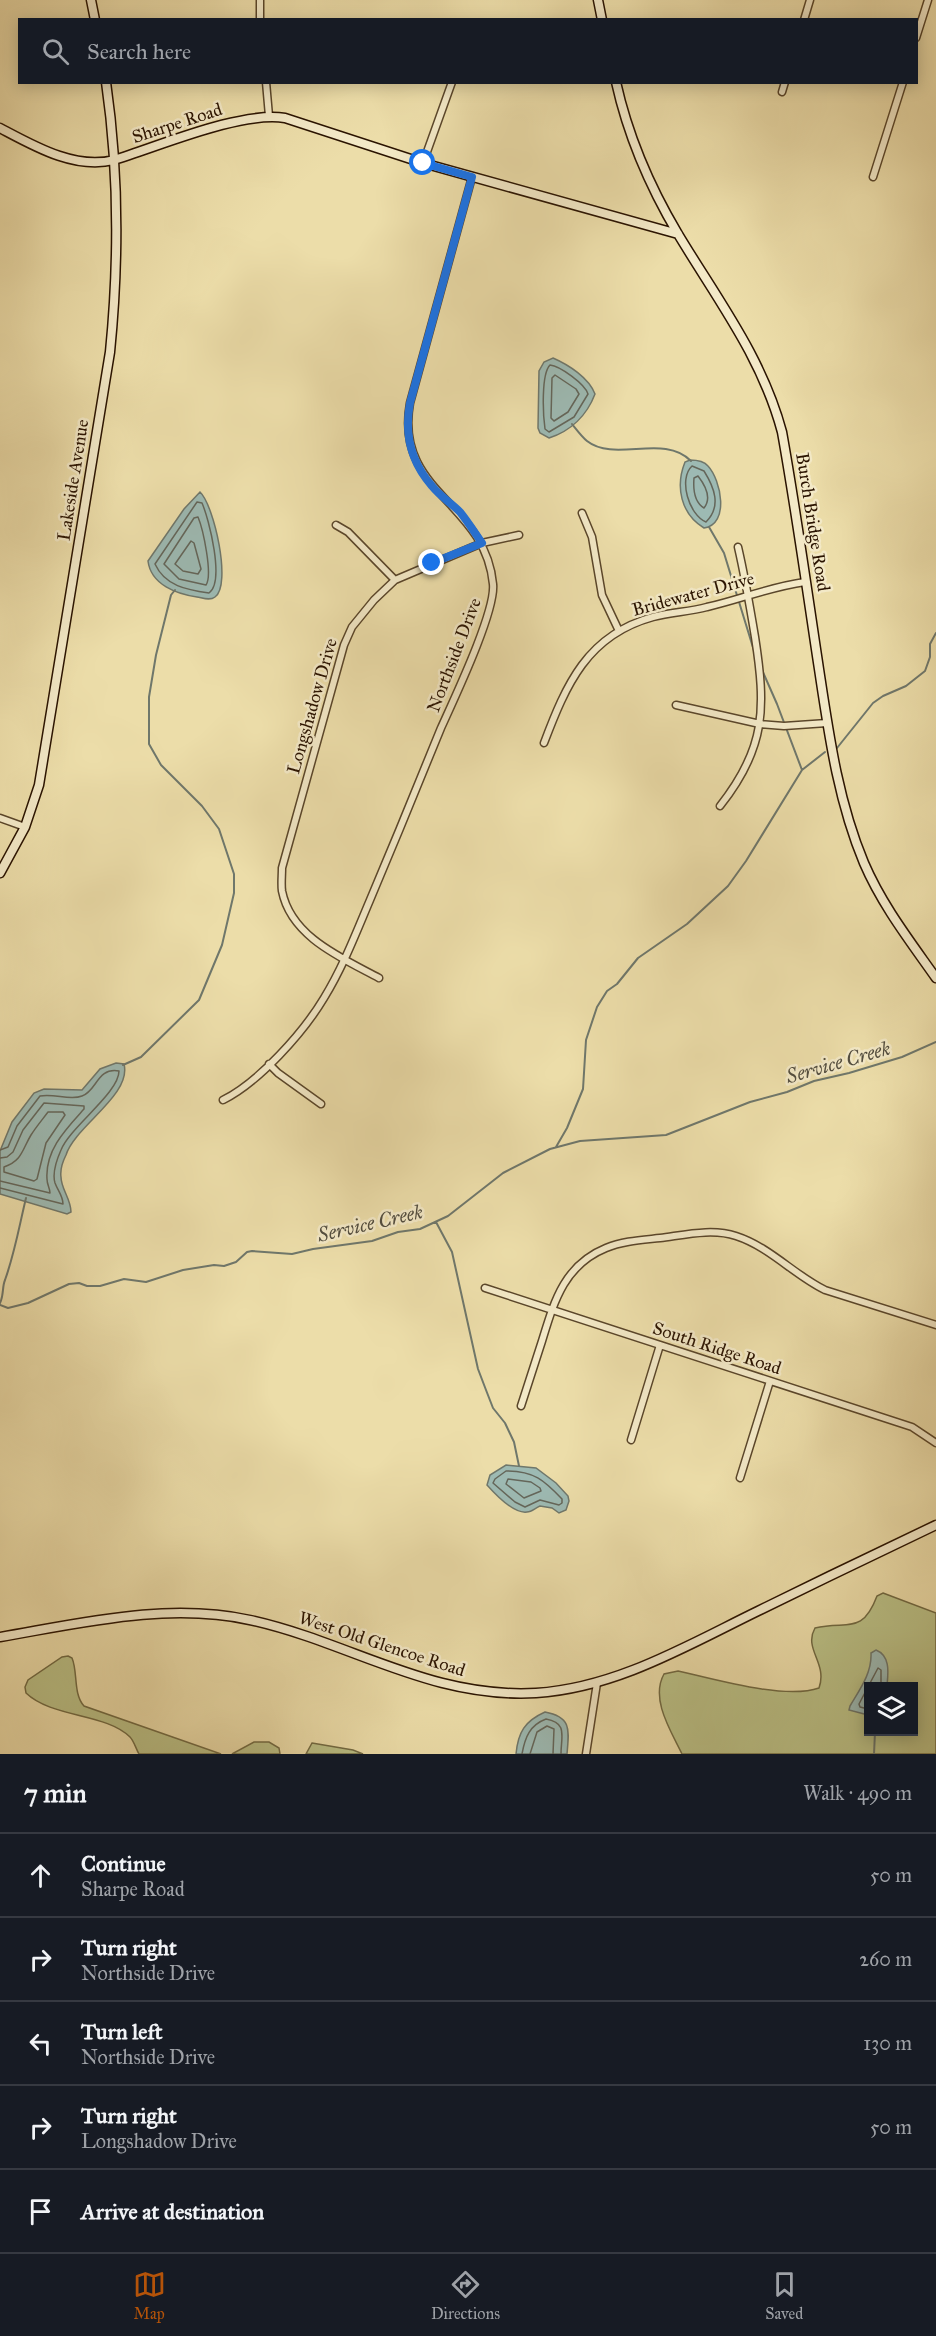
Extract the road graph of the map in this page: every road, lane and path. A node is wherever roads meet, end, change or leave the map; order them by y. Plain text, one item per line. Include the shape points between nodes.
1 (90, 0) edge
2 (260, 0) edge
3 (598, 0) edge
4 (810, 0) edge
5 (928, 0) edge
6 (94, 18) edge
7 (260, 18) edge
8 (602, 18) edge
9 (805, 18) edge
10 (918, 32) edge
11 (106, 84) edge
12 (266, 84) edge
13 (451, 84) edge
14 (617, 84) edge
15 (784, 84) edge
16 (902, 84) edge
17 (782, 92) dead end
18 (269, 116) junction
19 (0, 128) edge
20 (114, 160) junction
21 (423, 163) junction
22 (472, 177) junction
23 (873, 177) dead end
24 (678, 234) junction
25 (582, 513) dead end
26 (336, 525) dead end
27 (519, 535) dead end
28 (482, 543) junction
29 (738, 547) dead end
30 (395, 580) junction
31 (806, 582) junction
32 (748, 594) junction
33 (619, 631) junction
34 (676, 705) dead end
35 (827, 723) junction
36 (760, 724) junction
37 (543, 743) dead end
38 (720, 806) dead end
39 (0, 818) edge
40 (25, 828) junction
41 (0, 873) edge
42 (345, 960) junction
43 (379, 978) dead end
44 (936, 978) edge
45 (269, 1064) junction
46 (223, 1100) dead end
47 (321, 1104) dead end
48 (485, 1287) dead end
49 (551, 1309) junction
50 (936, 1325) edge
51 (660, 1346) junction
52 (771, 1381) junction
53 (521, 1406) dead end
54 (631, 1440) dead end
55 (936, 1443) edge
56 (740, 1478) dead end
57 (936, 1525) edge
58 (0, 1637) edge
59 (597, 1683) junction
60 (586, 1754) edge

1 - 6 street
2 - 7 street
3 - 8 street
4 - 9 street
5 - 10 street
11 - 20 street, Lakeside Avenue
12 - 18 street
13 - 21 street
14 - 24 street, Burch Bridge Road via 641,160
15 - 17 street
16 - 23 street
18 - 20 street, Sharpe Road via 238,121
18 - 21 street, Sharpe Road
19 - 20 street, Sharpe Road via 72,160
20 - 40 street, Lakeside Avenue via 117,228 110,352 43,763
21 - 22 street, Sharpe Road
22 - 24 street, Sharpe Road
22 - 28 street, Northside Drive via 410,403 407,432 423,473 460,512
24 - 31 street, Burch Bridge Road via 753,355 768,387 782,432
25 - 33 street via 592,537 600,587
26 - 30 street via 348,532
27 - 28 street, Longshadow Drive
28 - 30 street, Longshadow Drive
28 - 42 street, Northside Drive via 491,567 492,599
29 - 32 street
30 - 42 street, Longshadow Drive via 352,627 344,645 282,868 287,908 304,933
31 - 32 street, Bridewater Drive
31 - 35 street, Burch Bridge Road
32 - 33 street, Bridewater Drive via 706,608 654,617
32 - 36 street via 762,690
33 - 37 street, Bridewater Drive via 592,652 576,672
34 - 36 street
35 - 36 street
35 - 44 street, Burch Bridge Road via 842,798 865,864 891,914
36 - 38 street via 746,767
39 - 40 street
40 - 41 street, Lakeside Avenue
42 - 43 street, Longshadow Drive
42 - 45 street, Northside Drive via 313,1014
45 - 46 street, Northside Drive via 239,1092
45 - 47 street
48 - 49 street, South Ridge Road
49 - 50 street via 566,1279 595,1253 620,1244 714,1232 736,1235 755,1244 825,1290
49 - 51 street, South Ridge Road
49 - 53 street
51 - 52 street, South Ridge Road
51 - 54 street
52 - 55 street, South Ridge Road via 912,1427
52 - 56 street
57 - 59 street, West Old Glencoe Road via 658,1659
58 - 59 street, West Old Glencoe Road via 120,1617 207,1614 274,1626 411,1675 471,1690 538,1693
59 - 60 street

